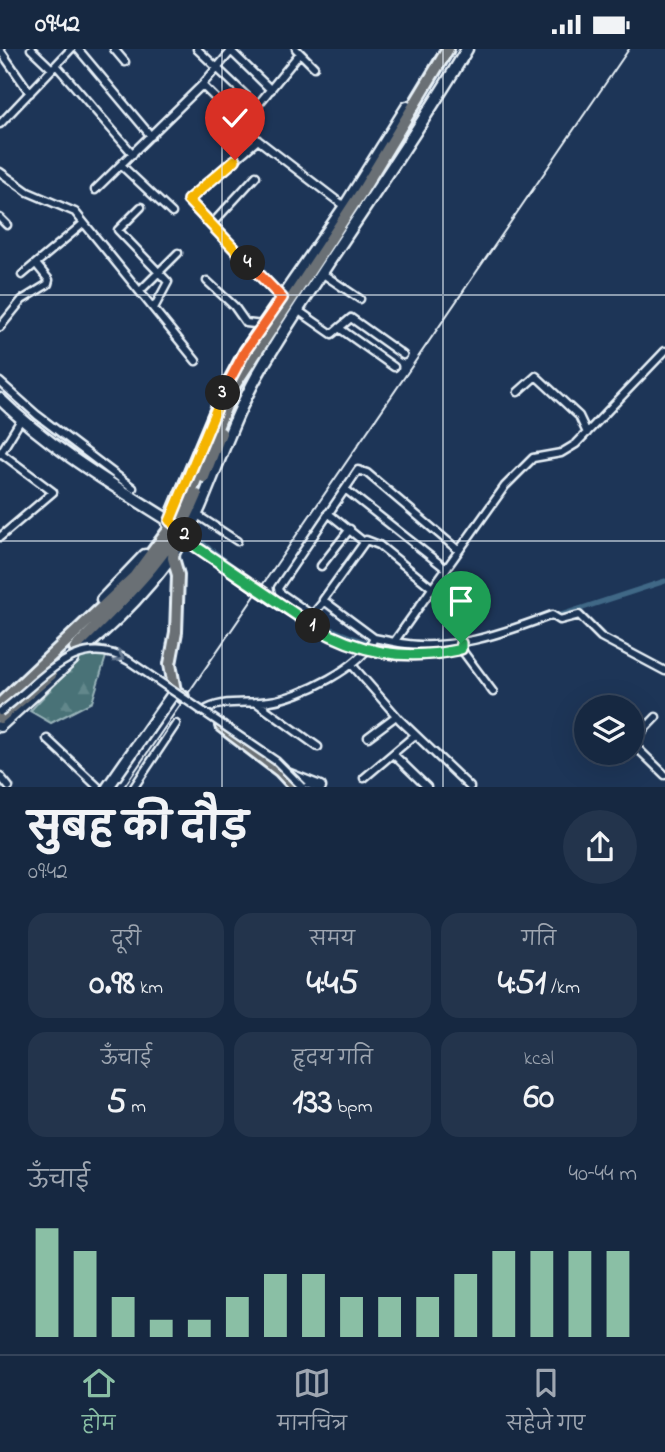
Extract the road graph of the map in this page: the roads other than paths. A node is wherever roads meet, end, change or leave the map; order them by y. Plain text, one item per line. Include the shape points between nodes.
1 (31, 49) edge
2 (72, 49) edge
3 (114, 49) edge
4 (197, 49) edge
5 (443, 49) edge
6 (456, 49) edge
7 (467, 49) edge
8 (0, 50) edge
9 (231, 50) edge
10 (298, 51) edge
11 (125, 62) dead end
12 (54, 67) junction
13 (314, 67) dead end
14 (216, 68) junction
15 (202, 85) junction
16 (271, 89) junction
17 (30, 93) junction
18 (0, 122) edge
19 (151, 136) junction
20 (258, 140) junction
21 (133, 153) junction
22 (121, 165) junction
23 (0, 172) edge
24 (256, 176) dead end
25 (95, 190) dead end
26 (344, 206) junction
27 (141, 208) dead end
28 (172, 212) dead end
29 (0, 218) edge
30 (84, 223) junction
31 (7, 225) dead end
32 (211, 225) junction
33 (178, 253) dead end
34 (36, 264) junction
35 (159, 272) junction
36 (323, 274) junction
37 (22, 275) dead end
38 (207, 281) dead end
39 (140, 291) junction
40 (282, 298) junction
41 (360, 299) dead end
42 (154, 308) junction
43 (299, 310) junction
44 (263, 325) junction
45 (0, 327) edge
46 (339, 328) junction
47 (665, 351) edge
48 (403, 355) dead end
49 (195, 361) dead end
50 (394, 367) dead end
51 (0, 383) edge
52 (518, 392) dead end
53 (0, 399) edge
54 (22, 418) junction
55 (587, 433) junction
56 (0, 454) edge
57 (99, 469) junction
58 (133, 488) dead end
59 (345, 489) junction
60 (328, 513) junction
61 (197, 514) junction
62 (350, 529) junction
63 (178, 530) junction
64 (0, 537) edge
65 (237, 541) dead end
66 (365, 542) junction
67 (458, 549) junction
68 (174, 553) junction
69 (321, 566) dead end
70 (444, 568) junction
71 (431, 587) junction
72 (324, 601) junction
73 (374, 639) junction
74 (394, 642) junction
75 (461, 646) junction
76 (369, 650) junction
77 (78, 651) junction
78 (352, 665) junction
79 (665, 671) edge
80 (51, 675) dead end
81 (175, 691) junction
82 (493, 692) dead end
83 (0, 697) edge
84 (0, 703) edge
85 (257, 703) junction
86 (0, 712) edge
87 (202, 712) junction
88 (397, 716) junction
89 (656, 717) dead end
90 (0, 719) edge
91 (176, 724) dead end
92 (0, 726) edge
93 (644, 730) edge
94 (415, 735) junction
95 (368, 737) dead end
96 (47, 739) dead end
97 (318, 747) dead end
98 (393, 754) junction
99 (644, 755) edge
100 (280, 771) junction
101 (665, 775) edge
102 (0, 776) edge
103 (364, 778) dead end
104 (9, 787) edge
105 (98, 787) edge
106 (107, 787) edge
107 (134, 787) edge
108 (295, 787) edge
109 (302, 787) edge
110 (320, 787) edge
111 (427, 787) edge
112 (470, 787) edge

1 - 12 street
2 - 12 street
2 - 19 street
3 - 11 street
4 - 14 street
5 - 26 main road
5 - 63 main road via 362,191 234,386
6 - 63 main road via 376,182 243,384
7 - 36 main road
8 - 17 street
9 - 14 street
9 - 16 street
10 - 13 street
10 - 16 street
12 - 17 street
12 - 21 street
14 - 15 street
14 - 16 street via 256,106
15 - 19 street
15 - 20 street
17 - 18 street
19 - 21 street
20 - 26 street
20 - 32 street via 188,198
21 - 22 street
22 - 25 street
22 - 28 street
23 - 30 street via 28,192 70,208
24 - 32 street
26 - 40 main road
27 - 35 street via 118,230
29 - 31 street
30 - 34 street
30 - 39 street
32 - 40 street
33 - 35 street
34 - 37 street
34 - 45 street via 48,284 22,300
35 - 39 street
35 - 42 street via 168,284
36 - 41 street
36 - 43 main road
38 - 44 street via 246,323
39 - 42 street
40 - 44 main road
42 - 49 street
43 - 46 street via 329,333
43 - 61 main road via 248,392
44 - 63 main road via 224,390
46 - 48 street via 351,318
46 - 50 street
47 - 55 street
51 - 57 street
52 - 55 street via 536,376 579,416
53 - 54 main road
54 - 56 street
54 - 57 main road
55 - 67 street via 567,451 533,457
56 - 64 street via 53,492
57 - 58 street
57 - 63 main road
59 - 60 street
59 - 67 street via 356,472 363,471
59 - 70 street
60 - 62 street
60 - 72 street via 278,590 309,613
61 - 63 main road
61 - 65 street
62 - 66 street
62 - 69 street
63 - 68 main road
63 - 76 street via 316,628
63 - 77 main road
63 - 83 main road
63 - 84 main road
66 - 71 street via 370,539
66 - 72 street
67 - 70 street
68 - 77 main road
68 - 81 main road via 177,624 170,664
70 - 71 street
71 - 74 street
72 - 73 street
73 - 74 street
73 - 76 street
74 - 75 street
75 - 76 street via 400,656
75 - 79 street via 555,617 581,615 596,634
75 - 82 street
76 - 78 street
77 - 92 main road
78 - 85 street via 286,698
78 - 88 street
80 - 90 main road
81 - 87 main road
81 - 106 main road
85 - 87 street via 219,704
85 - 97 street
86 -> 109 street, bridge via 64,658 86,651 110,652 276,761
87 - 100 main road
88 - 94 street
88 - 95 street
89 - 93 street
91 - 107 street
94 - 98 street
94 - 112 street
96 - 105 street
98 - 103 street
98 - 111 street
99 - 101 street
100 - 108 main road
100 - 110 main road
102 - 104 street

